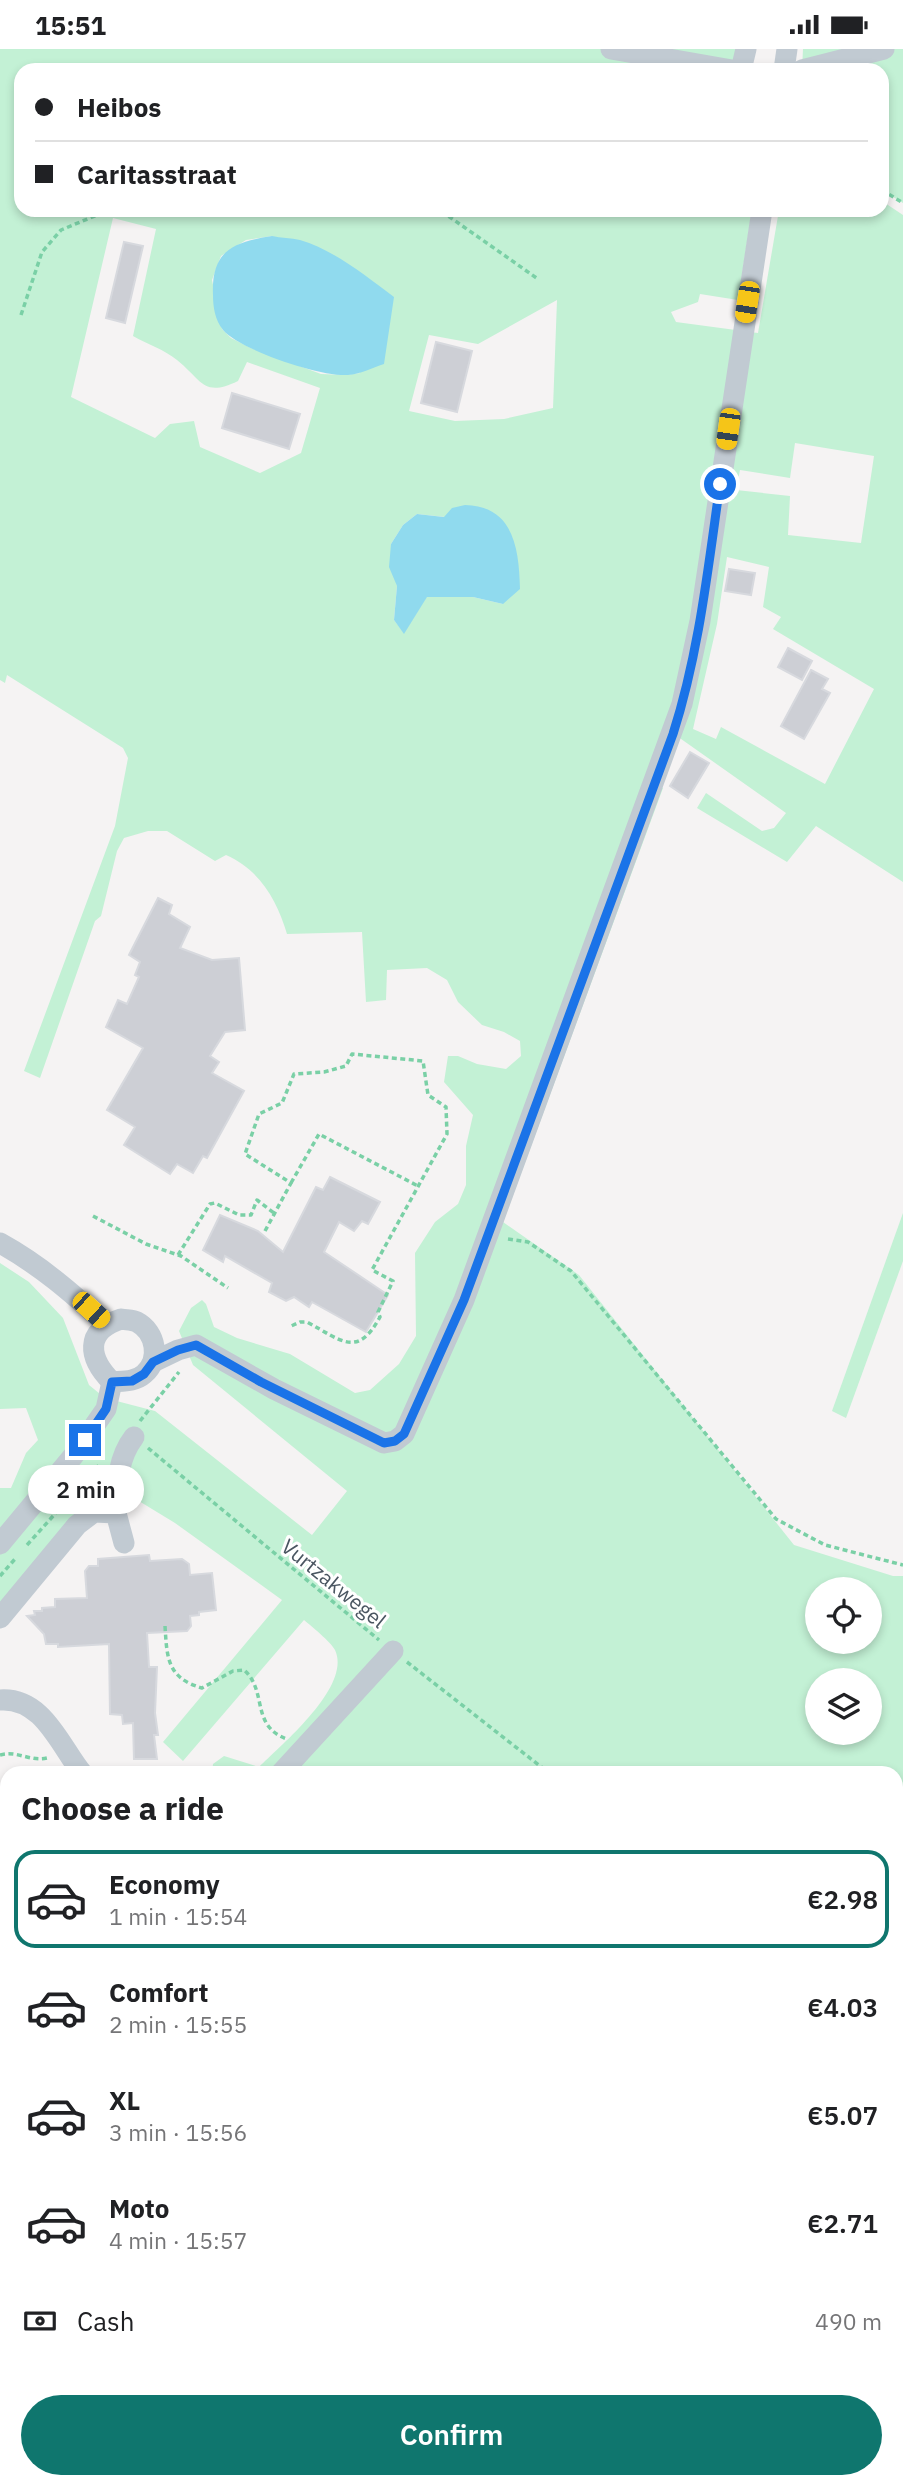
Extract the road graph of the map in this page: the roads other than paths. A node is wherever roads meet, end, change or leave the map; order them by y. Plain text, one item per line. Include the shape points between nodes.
1 (611, 49) edge
2 (884, 49) edge
3 (692, 63) edge
4 (829, 63) edge
5 (761, 217) edge
6 (0, 1243) edge
7 (106, 1324) junction
8 (153, 1362) junction
9 (112, 1382) junction
10 (133, 1434) road end
11 (116, 1513) junction
12 (124, 1543) dead end
13 (8, 1551) edge
14 (0, 1618) edge
15 (393, 1651) road end
16 (0, 1700) edge
17 (77, 1766) edge
18 (287, 1766) edge

1 - 3 street
2 - 4 street
5 - 8 street via 700,621 682,704 464,1300 404,1434 384,1443 196,1345
6 - 7 street via 60,1282
7 - 8 street via 136,1321 149,1332 155,1346
7 - 9 street via 92,1346 97,1368
8 - 9 street via 132,1381
9 - 13 street via 106,1409
10 - 11 street via 118,1478
11 - 12 street
11 - 14 street via 94,1511 77,1525
15 - 18 street
16 - 17 street via 9,1699 36,1712 54,1728

